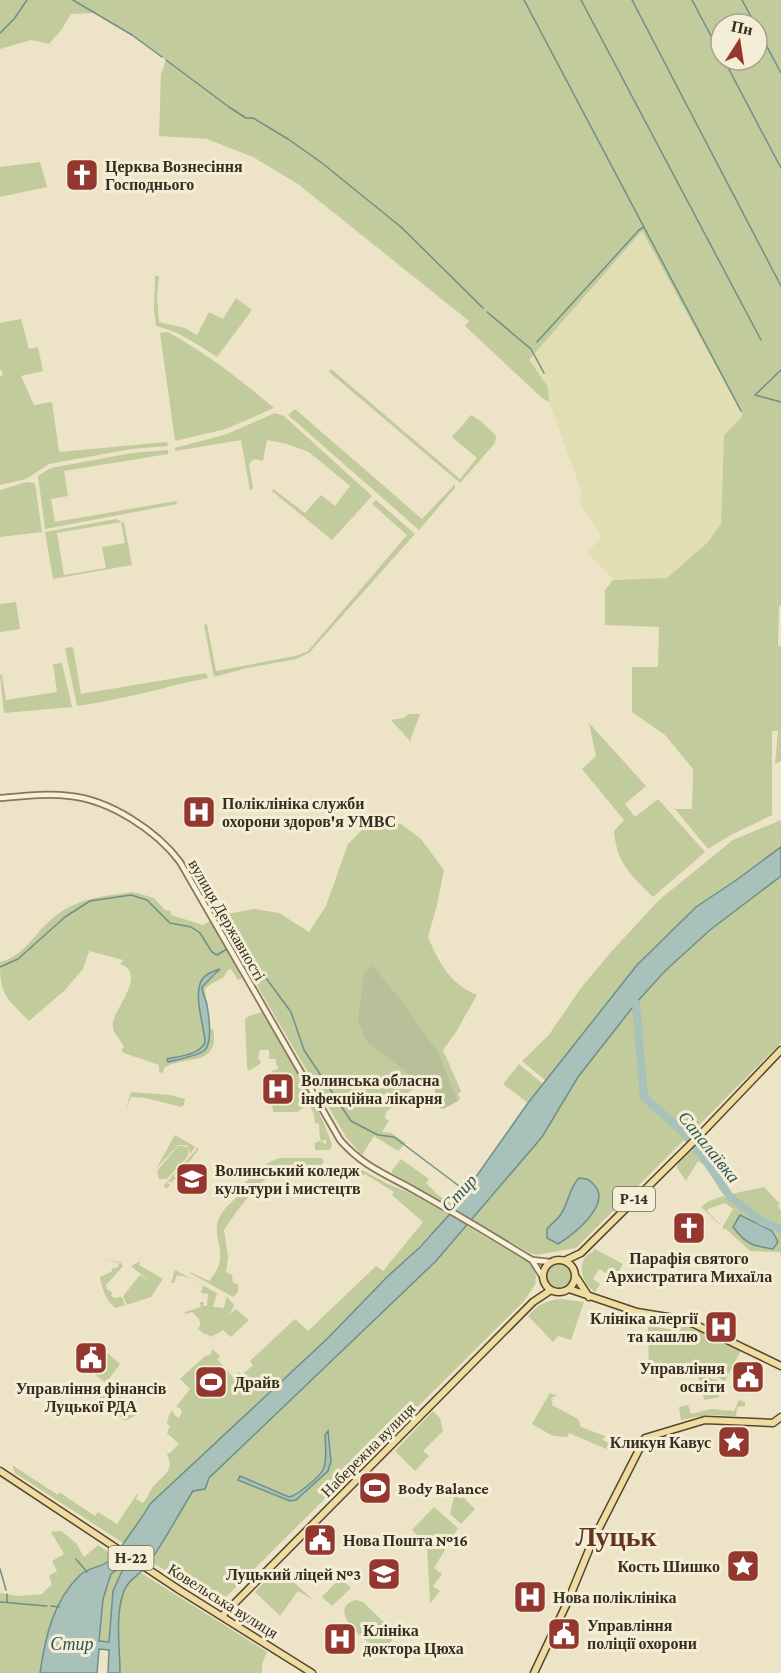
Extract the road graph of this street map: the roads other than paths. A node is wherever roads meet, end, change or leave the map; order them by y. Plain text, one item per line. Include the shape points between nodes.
1 (0, 798) edge
2 (781, 1050) edge
3 (581, 1253) junction
4 (532, 1260) junction
5 (566, 1260) junction
6 (550, 1262) junction
7 (574, 1269) junction
8 (542, 1276) junction
9 (576, 1277) junction
10 (544, 1284) junction
11 (569, 1289) junction
12 (551, 1290) junction
13 (590, 1297) junction
14 (533, 1302) junction
15 (781, 1366) edge
16 (781, 1417) edge
17 (0, 1472) edge
18 (222, 1616) junction
19 (312, 1673) edge
20 (534, 1673) edge

1 - 4 street, вулиця Державності via 71,795 140,824 162,841 180,862 340,1140 360,1161
2 - 3 main road, Р-14
3 - 5 main road, Р-14
3 - 7 main road, Р-14
4 - 6 street
4 - 8 street
5 - 6 main road
5 - 7 main road
6 - 8 main road
7 - 9 main road
8 - 10 main road
9 - 11 main road
9 - 13 main road
10 - 12 main road
10 - 14 main road, Набережна вулиця
11 - 12 main road
11 - 13 main road
12 - 14 main road, Набережна вулиця
13 - 15 main road via 694,1324
14 - 18 main road, Набережна вулиця
16 - 20 main road via 773,1423 705,1420 645,1438 593,1539
17 - 18 main road, Ковельська вулиця / Н-22
18 - 19 main road, Ковельська вулиця

